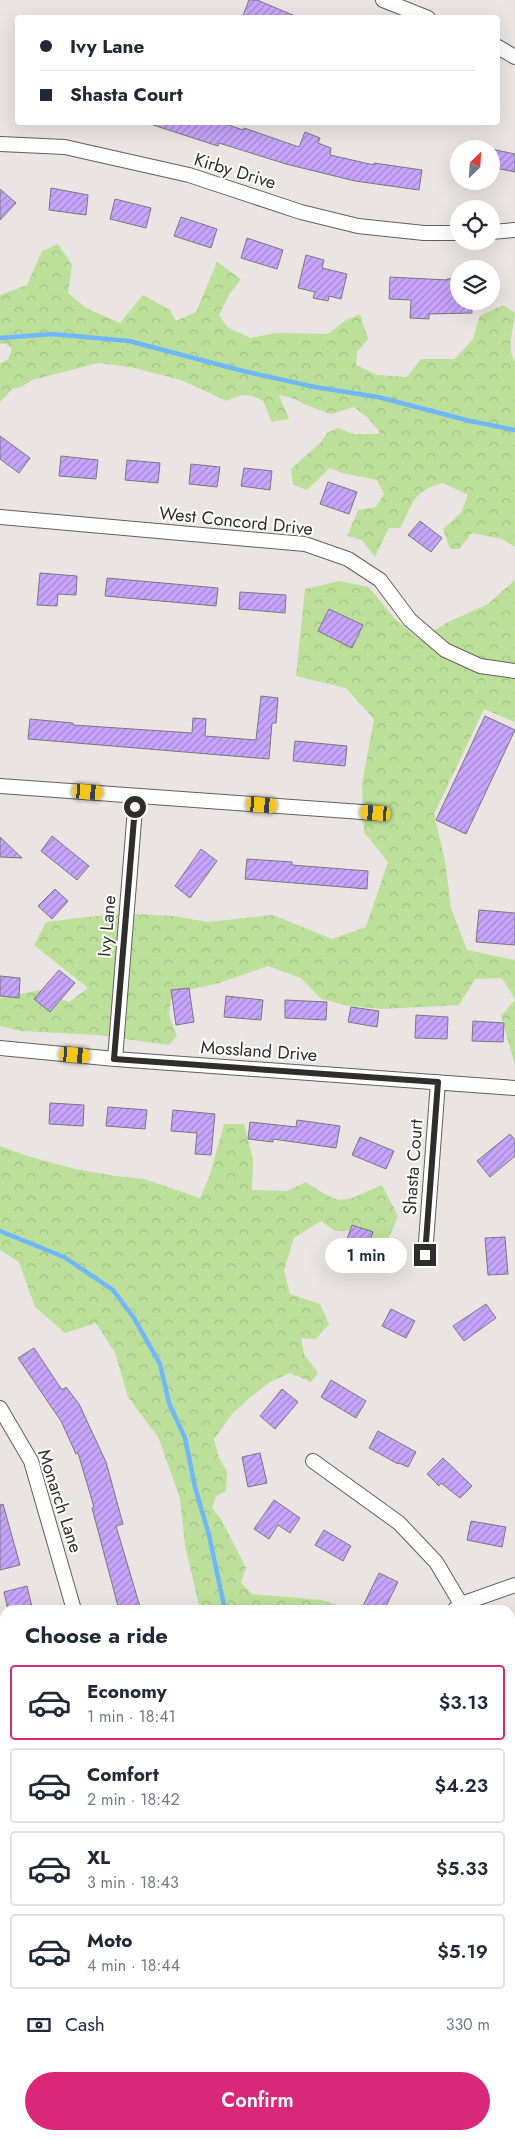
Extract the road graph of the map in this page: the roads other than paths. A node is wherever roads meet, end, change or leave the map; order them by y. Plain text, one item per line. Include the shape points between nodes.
1 (382, 0) edge
2 (420, 15) edge
3 (500, 48) edge
4 (515, 57) edge
5 (0, 144) edge
6 (515, 230) edge
7 (500, 231) edge
8 (450, 233) edge
9 (0, 517) edge
10 (515, 671) edge
11 (0, 786) edge
12 (136, 796) junction
13 (376, 813) dead end
14 (0, 1048) edge
15 (114, 1059) junction
16 (438, 1082) junction
17 (515, 1088) edge
18 (425, 1255) dead end
19 (0, 1408) edge
20 (313, 1461) dead end
21 (515, 1585) edge
22 (73, 1605) edge
23 (456, 1605) edge
24 (462, 1605) edge

1 - 2 street
3 - 4 street
5 - 8 street, Kirby Drive via 65,147 189,175 301,212 358,226
6 - 7 street
9 - 10 street, West Concord Drive via 305,544 348,559 380,580 410,620 445,650 480,666
11 - 12 street
12 - 13 street
12 - 15 street, Ivy Lane
14 - 15 street, Mossland Drive
15 - 16 street, Mossland Drive
16 - 17 street, Mossland Drive
16 - 18 street, Shasta Court
19 - 22 street, Monarch Lane via 32,1464
20 - 23 street via 399,1523 436,1562
21 - 24 street

